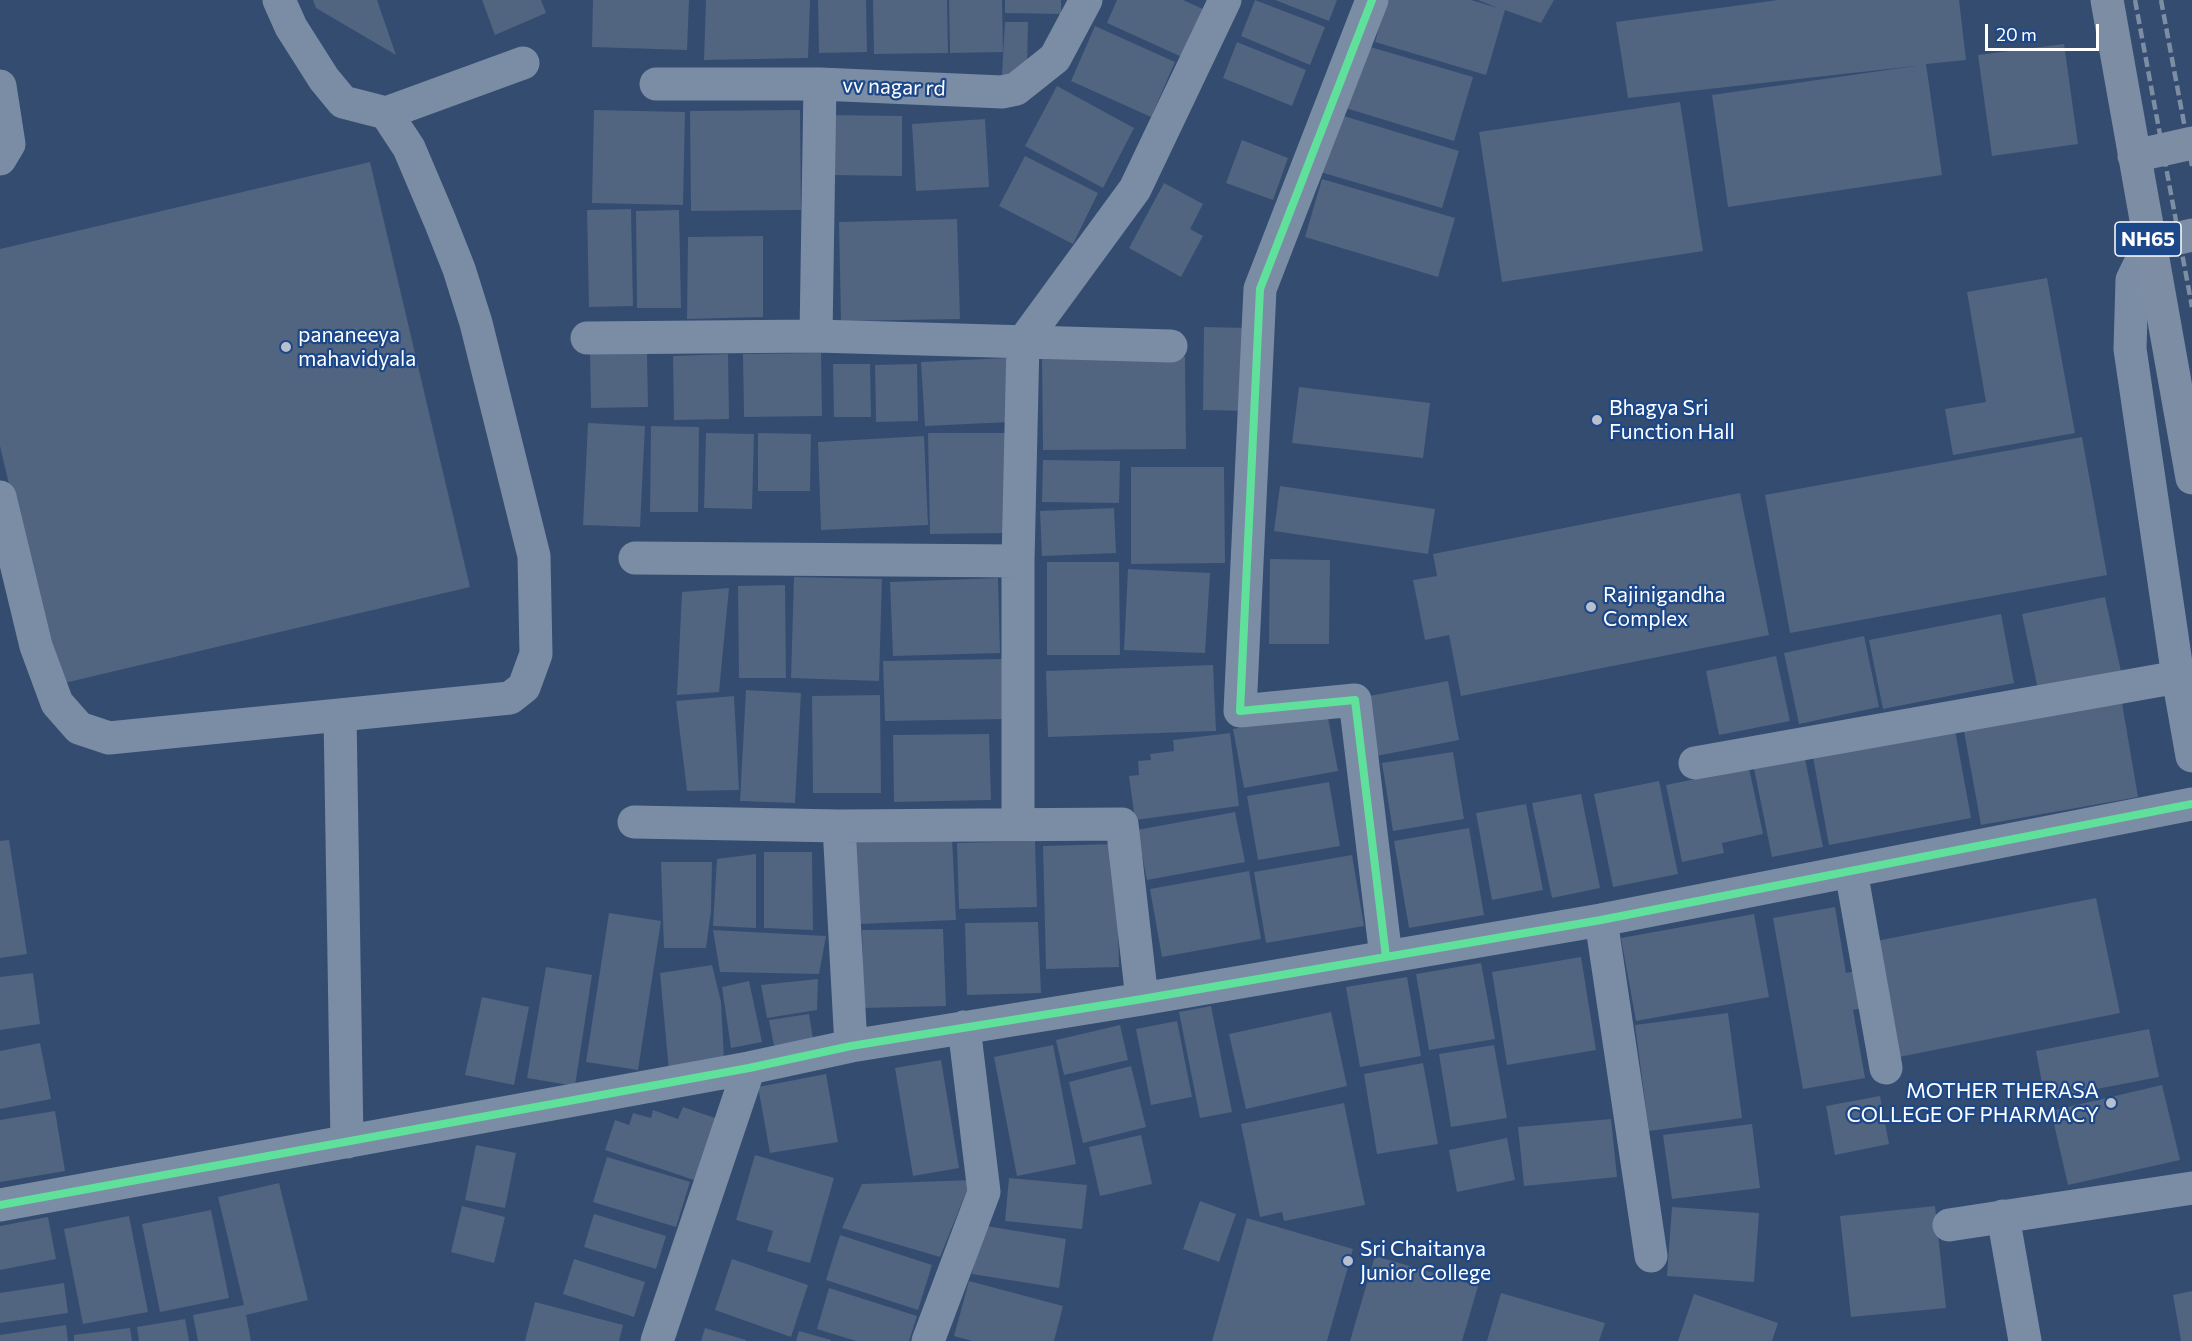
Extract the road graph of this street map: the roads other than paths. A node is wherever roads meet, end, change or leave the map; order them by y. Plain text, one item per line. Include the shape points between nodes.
1 (279, 0) edge
2 (1086, 0) edge
3 (1225, 0) edge
4 (1372, 0) edge
5 (2107, 0) edge
6 (523, 63) dead end
7 (656, 84) dead end
8 (820, 84) junction
9 (0, 86) edge
10 (386, 113) junction
11 (2192, 143) edge
12 (2134, 156) junction
13 (0, 159) edge
14 (2192, 235) edge
15 (2150, 245) junction
16 (816, 336) junction
17 (587, 338) dead end
18 (1023, 342) junction
19 (1171, 346) dead end
20 (2192, 478) edge
21 (0, 497) edge
22 (635, 558) dead end
23 (1018, 561) junction
24 (2178, 677) junction
25 (340, 715) junction
26 (2192, 756) edge
27 (1695, 763) dead end
28 (2192, 804) edge
29 (634, 822) dead end
30 (1018, 824) junction
31 (839, 826) junction
32 (1851, 871) junction
33 (1601, 920) junction
34 (1386, 957) junction
35 (1142, 999) junction
36 (964, 1027) junction
37 (851, 1046) junction
38 (749, 1068) junction
39 (1886, 1068) dead end
40 (347, 1142) junction
41 (2192, 1188) edge
42 (0, 1205) edge
43 (2003, 1216) junction
44 (1949, 1225) dead end
45 (1651, 1256) dead end
46 (657, 1341) edge
47 (928, 1341) edge
48 (2025, 1341) edge

1 - 10 street via 291,27 343,102
2 - 8 street, vv nagar rd via 1054,58 1016,89 1002,92
3 - 18 street via 1135,189
4 - 34 street via 1260,289 1240,711 1355,700
5 - 12 highway, NH65
6 - 10 street
7 - 8 street, vv nagar rd
8 - 16 street
9 - 13 street via 9,144
10 - 25 street via 421,174 476,323 534,556 536,654 524,687 510,698
11 - 12 highway
12 - 15 highway, NH65
14 - 15 highway
15 - 20 highway, NH65
15 - 24 street via 2133,280 2130,350
16 - 17 street
16 - 18 street
18 - 19 street
18 - 23 street
21 - 25 street via 36,646 57,703 79,728 109,738
22 - 23 street
23 - 30 street
24 - 26 street
24 - 27 street
25 - 40 street
28 - 32 street
29 - 31 street
30 - 31 street
30 - 35 street via 1122,824
31 - 37 street
32 - 33 street
32 - 39 street
33 - 34 street
33 - 45 street
34 - 35 street
35 - 36 street
36 - 37 street
36 - 47 street via 984,1192
37 - 38 street
38 - 40 street
38 - 46 street
40 - 42 street
41 - 43 street
43 - 44 street
43 - 48 street

